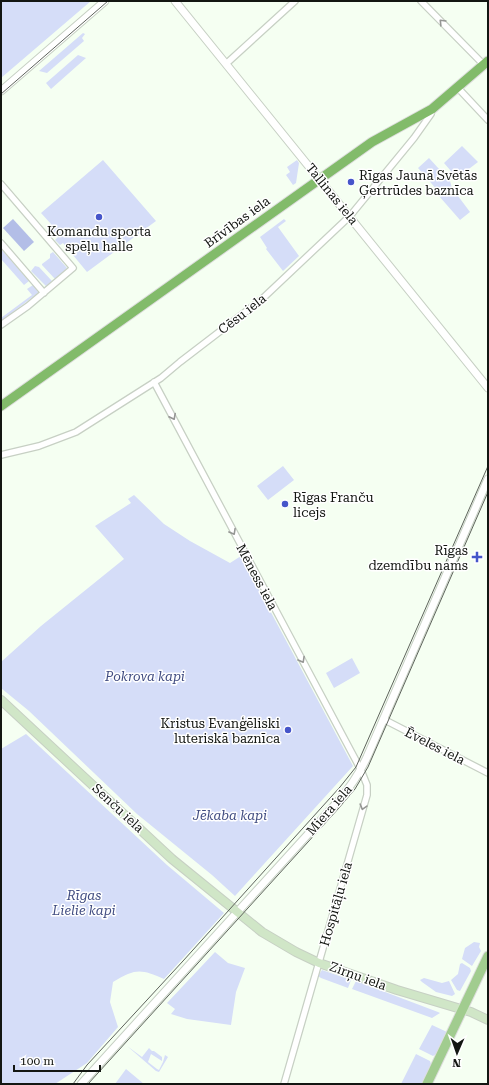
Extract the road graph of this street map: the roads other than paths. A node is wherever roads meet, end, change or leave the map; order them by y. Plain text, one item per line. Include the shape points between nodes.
1 (105, 1) edge
2 (175, 1) edge
3 (295, 1) edge
4 (421, 1) edge
5 (226, 63) junction
6 (486, 63) edge
7 (458, 88) junction
8 (1, 91) edge
9 (432, 109) junction
10 (488, 120) edge
11 (320, 178) junction
12 (1, 184) edge
13 (350, 216) junction
14 (1, 243) edge
15 (44, 293) junction
16 (1, 325) edge
17 (154, 382) junction
18 (488, 388) edge
19 (1, 406) edge
20 (1, 455) edge
21 (488, 479) edge
22 (1, 700) edge
23 (383, 719) junction
24 (361, 770) junction
25 (488, 773) edge
26 (237, 913) junction
27 (488, 956) edge
28 (319, 962) junction
29 (462, 1011) junction
30 (488, 1020) edge
31 (81, 1084) edge
32 (284, 1084) edge
33 (427, 1084) edge

1 - 8 street
2 - 5 street, Tallinas iela
3 - 5 street
6 -> 4 street
5 - 11 street, Tallinas iela
6 - 7 highway, Brīvības iela
7 - 9 highway, Brīvības iela
7 - 10 street
9 - 11 highway, Brīvības iela via 379,137
9 - 13 street, Cēsu iela via 414,138
11 - 13 street, Tallinas iela
11 - 19 highway, Brīvības iela
12 - 15 street via 74,268
13 - 17 street, Cēsu iela via 261,300
13 - 18 street, Tallinas iela
14 - 15 street
15 - 16 street
17 - 20 street, Cēsu iela via 68,435 39,446
17 -> 24 street, Mēness iela
21 - 23 street, Miera iela
22 - 26 main road, Senču iela via 172,859
23 - 24 street, Miera iela
23 - 25 street, Ēveles iela
24 - 26 street, Miera iela via 340,799
24 -> 28 street, Hospitāļu iela via 367,786 367,795
26 - 28 main road, Zirņu iela via 278,942
26 - 31 street, Miera iela
27 - 29 main road
28 - 29 main road, Zirņu iela
28 - 32 street, Hospitāļu iela
29 - 30 main road, Zirņu iela
29 - 33 main road

